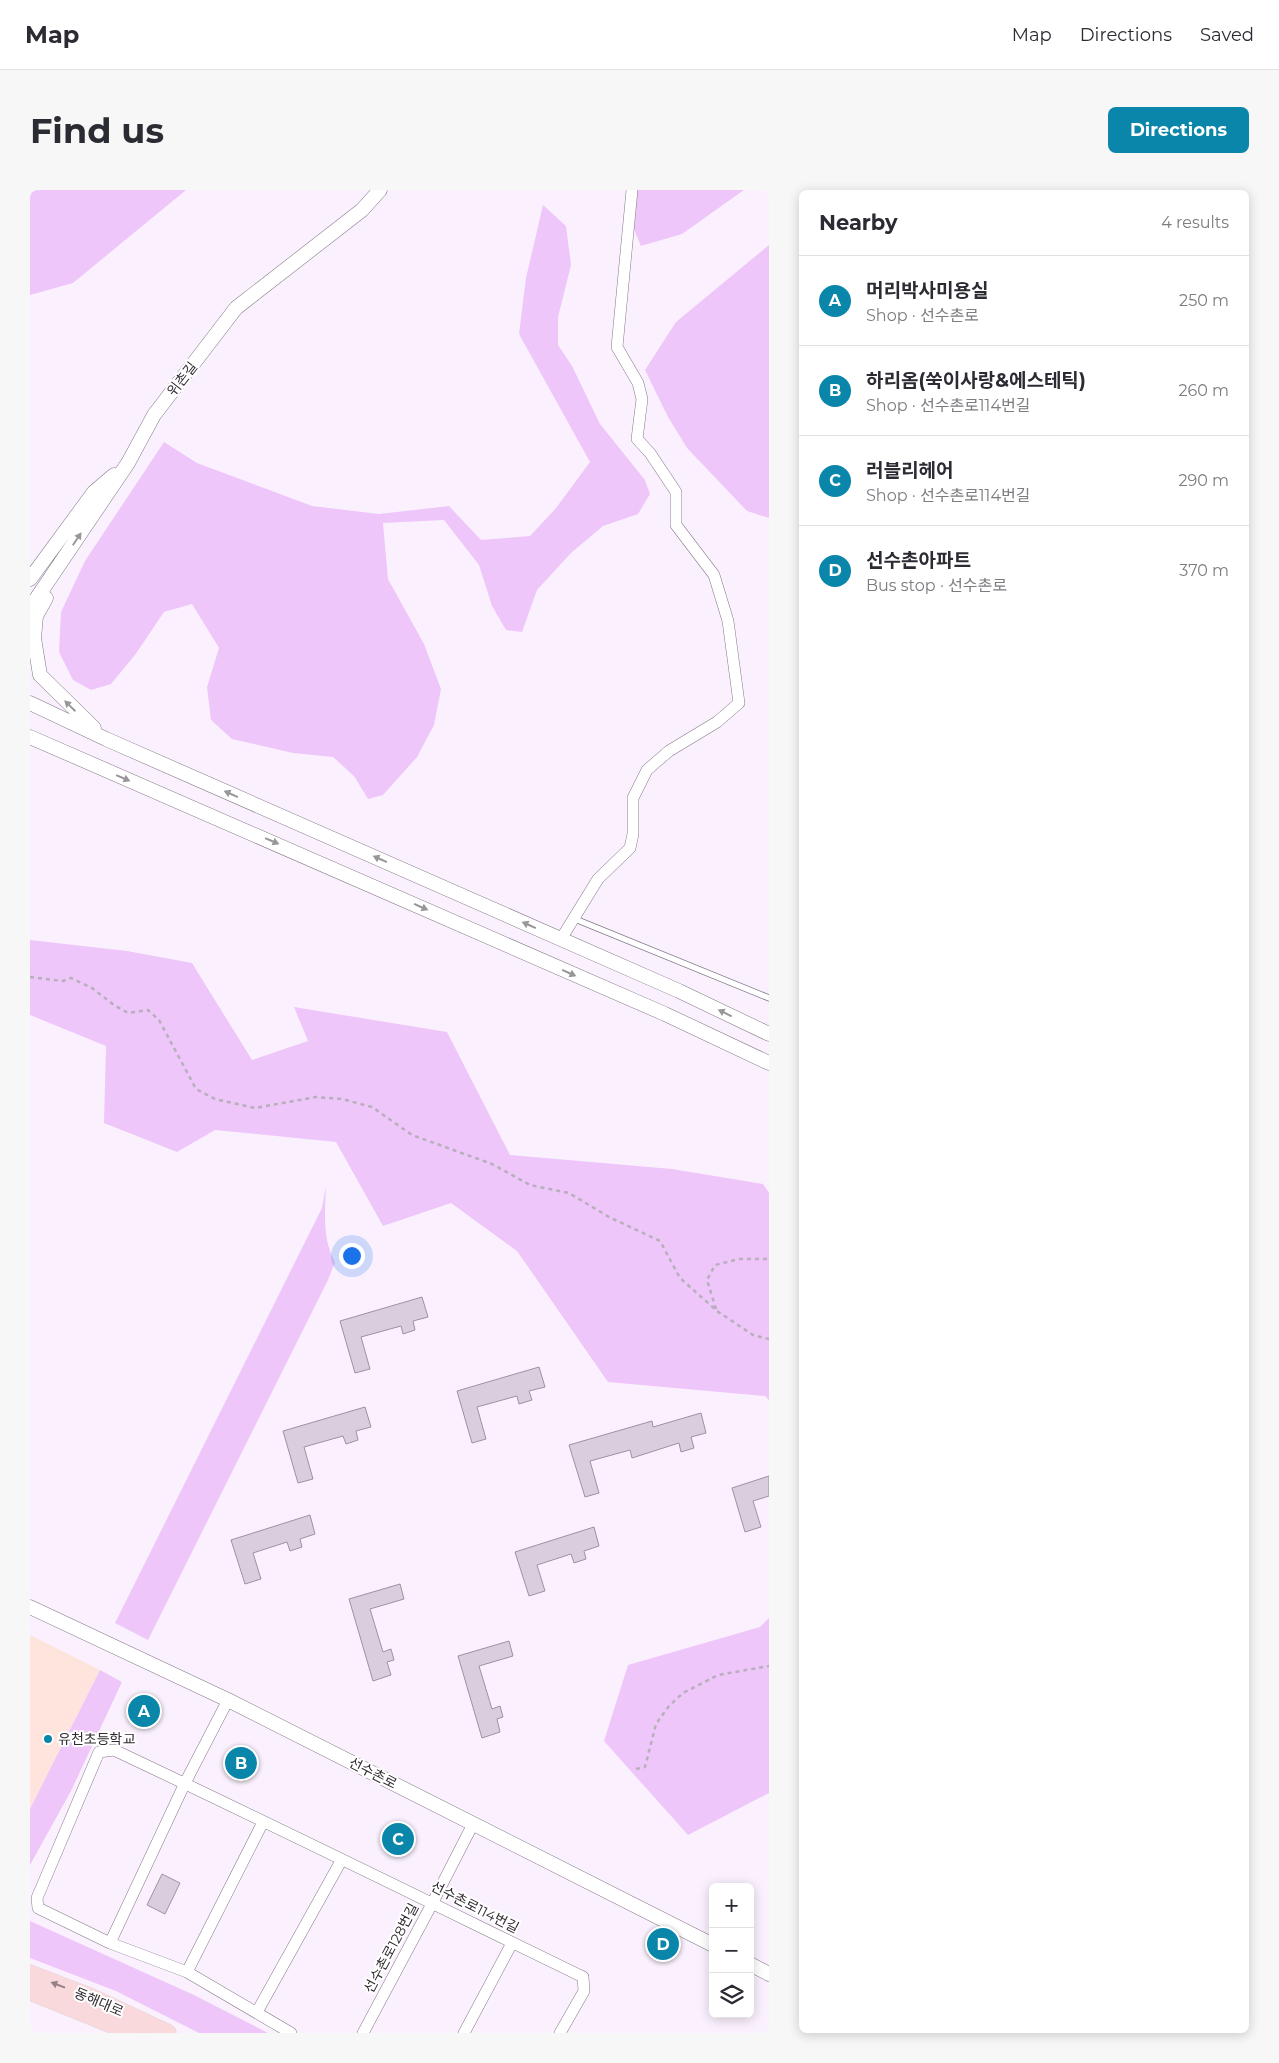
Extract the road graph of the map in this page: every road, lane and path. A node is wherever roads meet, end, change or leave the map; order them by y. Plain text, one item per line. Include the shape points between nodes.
1 (380, 190) edge
2 (632, 190) edge
3 (128, 463) junction
4 (63, 559) junction
5 (30, 579) edge
6 (30, 608) edge
7 (30, 703) edge
8 (30, 737) edge
9 (106, 739) junction
10 (30, 748) edge
11 (93, 766) junction
12 (575, 919) junction
13 (561, 939) junction
14 (30, 977) edge
15 (769, 998) edge
16 (769, 1034) edge
17 (769, 1063) edge
18 (769, 1259) edge
19 (717, 1311) junction
20 (769, 1339) edge
21 (30, 1607) edge
22 (769, 1666) edge
23 (228, 1700) junction
24 (636, 1769) dead end
25 (184, 1783) junction
26 (264, 1822) junction
27 (473, 1824) junction
28 (341, 1861) junction
29 (433, 1902) junction
30 (110, 1943) junction
31 (512, 1943) junction
32 (709, 1943) edge
33 (754, 1966) edge
34 (187, 1972) junction
35 (30, 1974) edge
36 (769, 1974) edge
37 (30, 1991) edge
38 (257, 2012) junction
39 (134, 2033) edge
40 (167, 2033) edge
41 (291, 2033) edge
42 (363, 2033) edge
43 (464, 2033) edge
44 (560, 2033) edge

1 - 3 street, 위촌길 via 362,210 236,308 154,414
2 - 12 street via 617,347 638,383 642,399 637,439 676,492 676,525 714,575 728,621 740,703 717,722 669,751 647,770 633,798 630,848 598,879
4 -> 3 street, 위촌길
3 - 5 street via 94,492
4 - 6 street, 위촌길
9 -> 4 street via 40,675 34,638 36,616
7 - 9 street
8 - 11 street
13 -> 9 street
10 - 11 street
11 -> 17 street via 303,854
12 - 13 street
12 - 15 lane
16 -> 13 street
14 - 19 path via 64,981 71,978 128,1012 148,1010 160,1020 196,1089 215,1099 256,1108 316,1097 342,1099 372,1107 412,1135 492,1164 530,1185 569,1193 609,1218 660,1241 680,1278
18 - 19 path via 739,1259 715,1265 707,1280
19 - 20 path via 753,1335
21 - 23 street, 선수촌로
22 - 24 path via 718,1675 683,1693 656,1724 645,1766
23 - 25 street
23 - 27 street, 선수촌로
25 - 26 street, 선수촌로114번길
25 - 30 street
25 - 30 street, 선수촌로114번길 via 114,1750 99,1752 37,1898 38,1908
26 - 28 street, 선수촌로114번길
26 - 34 street
27 - 29 street, 선수촌로128번길
27 - 32 street, 선수촌로
28 - 29 street, 선수촌로114번길
28 - 38 street
29 - 31 street, 선수촌로114번길
29 - 42 street, 선수촌로128번길
30 - 34 street
31 - 43 street
31 - 44 street, 선수촌로114번길 via 583,1977 584,1991
33 - 36 street
34 - 38 street
40 -> 35 main road, 동해대로 via 90,1997
37 - 39 main road, 동해대로
38 - 41 street

